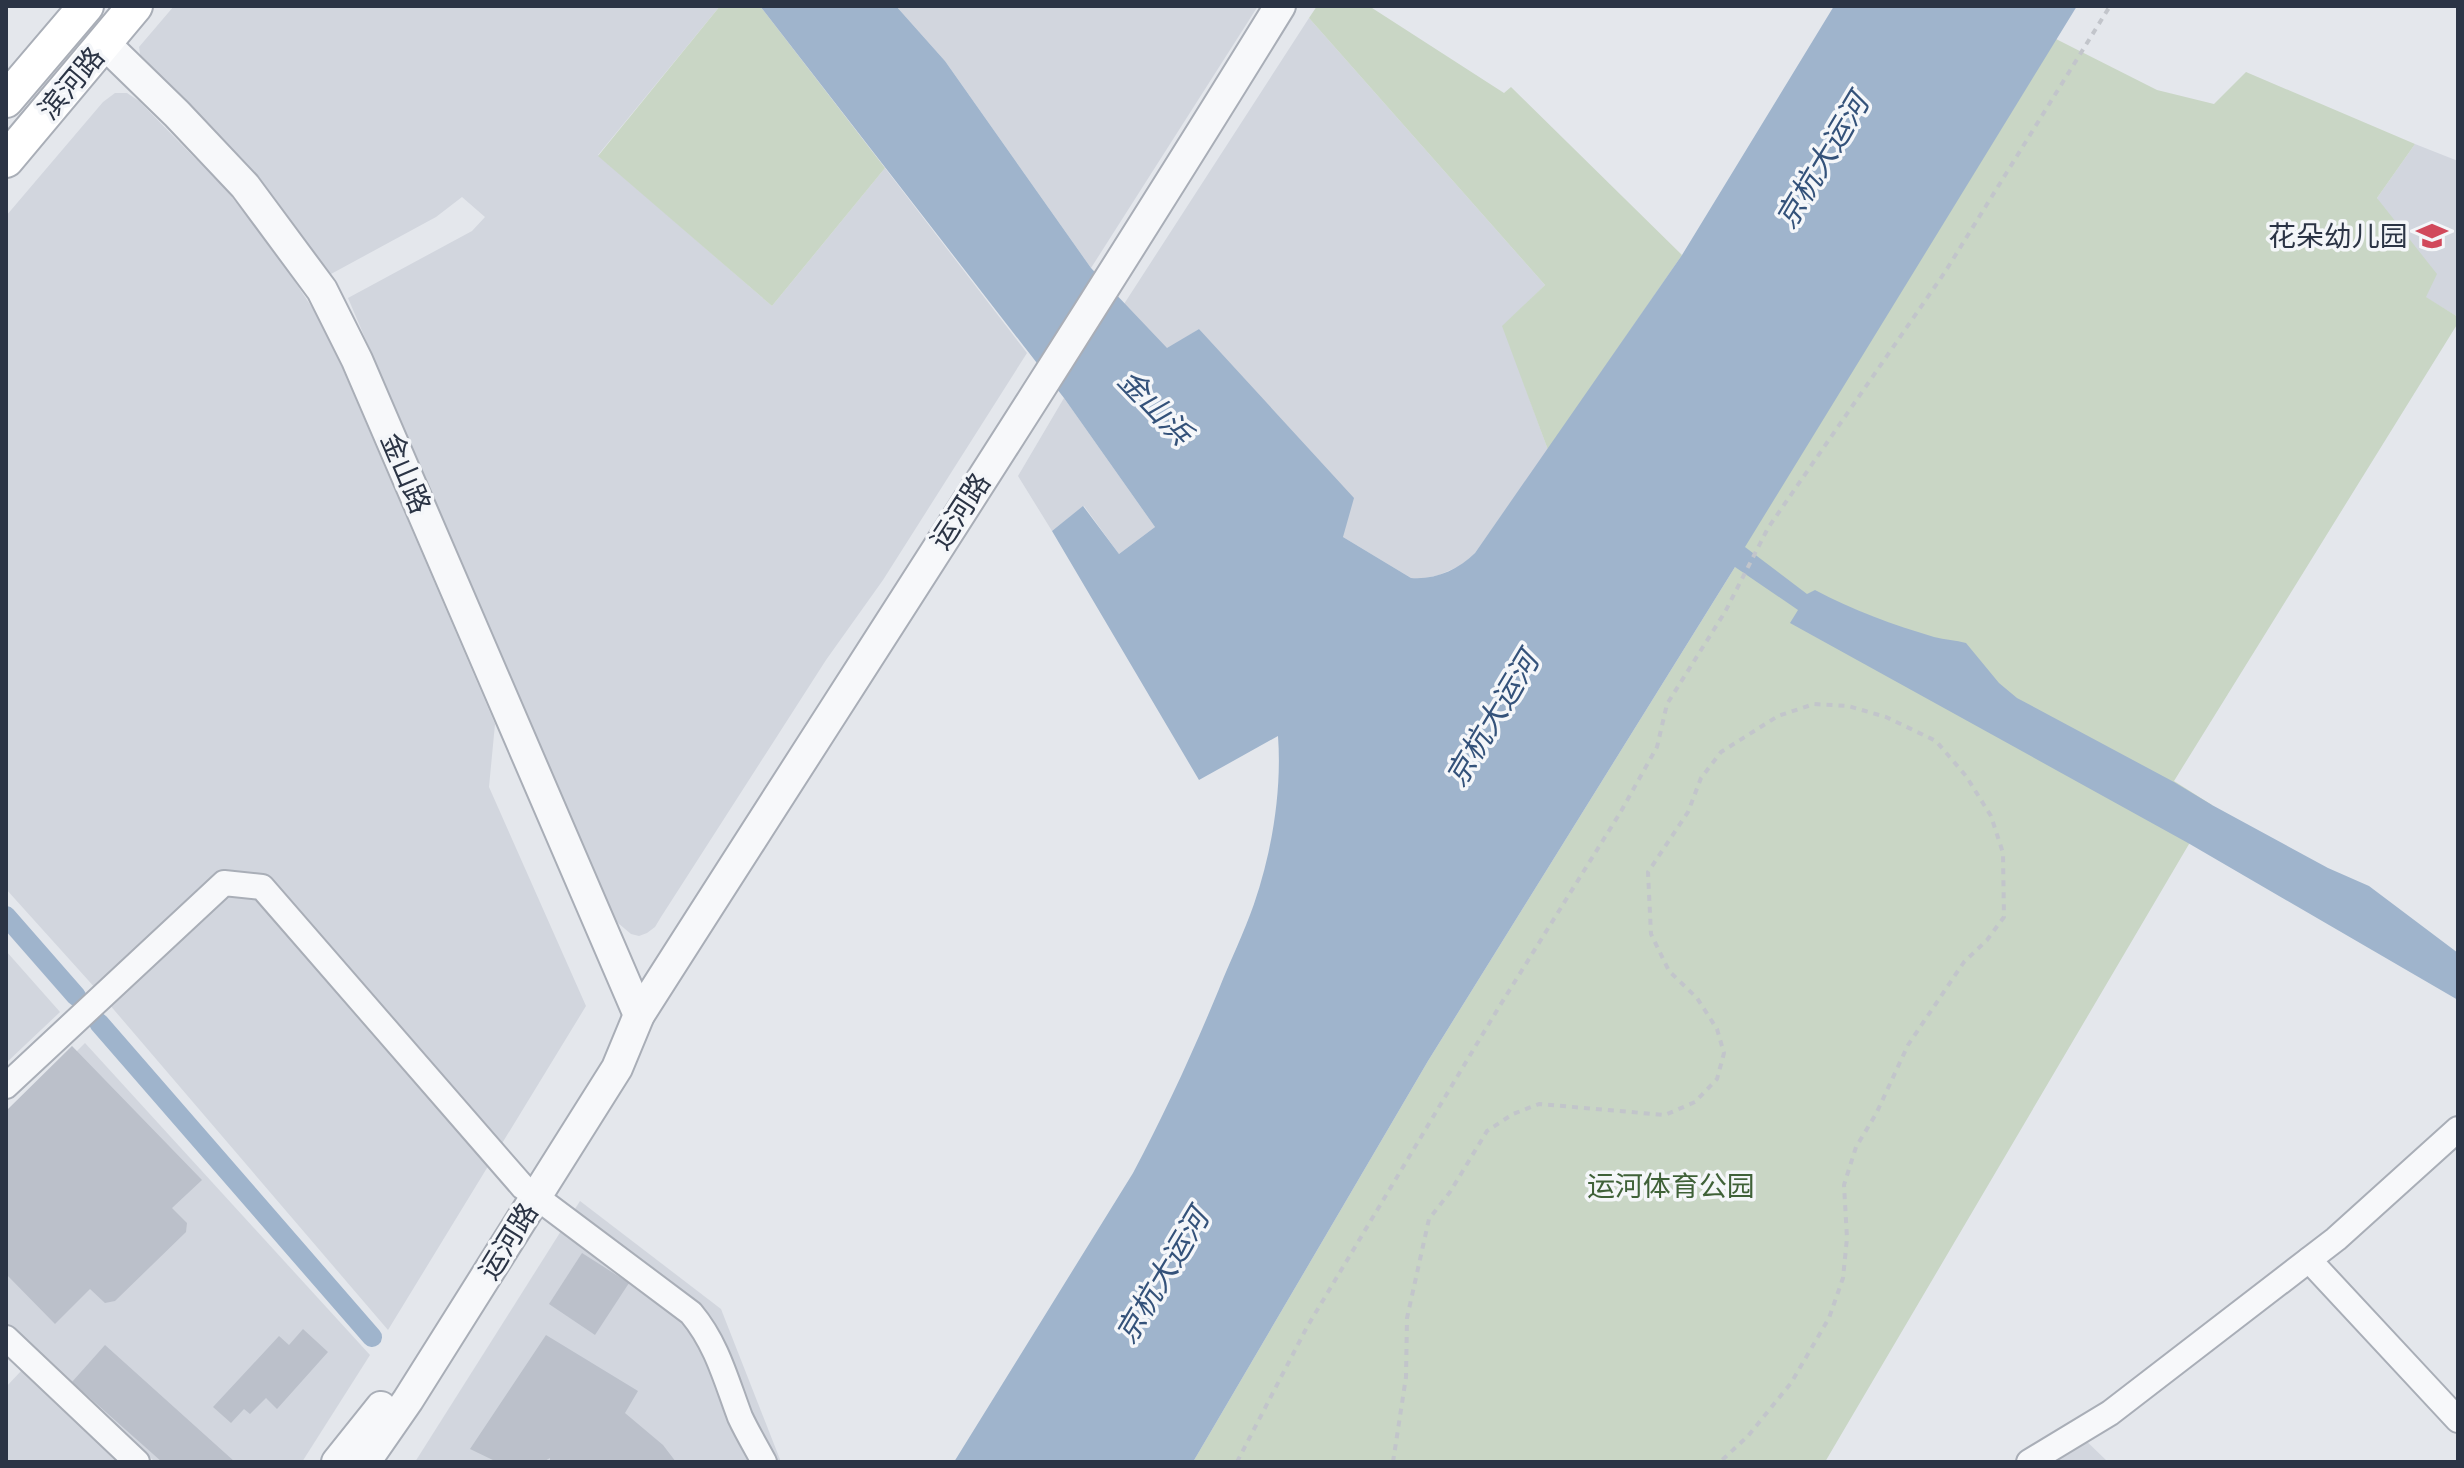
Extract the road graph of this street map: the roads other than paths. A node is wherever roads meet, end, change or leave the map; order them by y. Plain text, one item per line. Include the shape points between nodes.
1 (135, 6) edge
2 (1280, 6) edge
3 (74, 10) edge
4 (104, 43) junction
5 (6, 100) edge
6 (6, 160) edge
7 (639, 1015) junction
8 (6, 1086) edge
9 (2458, 1129) edge
10 (528, 1190) junction
11 (2309, 1260) junction
12 (6, 1338) edge
13 (396, 1401) junction
14 (742, 1420) junction
15 (2458, 1420) edge
16 (137, 1462) edge
17 (337, 1462) edge
18 (355, 1462) edge
19 (365, 1462) edge
20 (382, 1462) edge
21 (748, 1462) edge
22 (764, 1462) edge
23 (2029, 1462) edge

1 - 4 main road, 滨河路
2 - 7 street, 运河路
3 - 4 main road, 金山路
3 - 5 main road, 滨河路
4 - 6 main road, 滨河路
4 - 7 street, 金山路 via 245,186 322,290 364,374
7 - 10 street, 运河路 via 605,1049
8 - 10 street via 224,883 262,887
9 - 11 street
10 - 13 street, 运河路
10 - 14 street via 691,1313 717,1352
11 - 15 street
11 - 23 street via 2110,1413
12 - 16 street
13 - 17 street, 运河路
13 - 18 street, 运河路
13 - 19 street, 运河路
13 - 20 street
14 - 21 street
14 - 22 street

